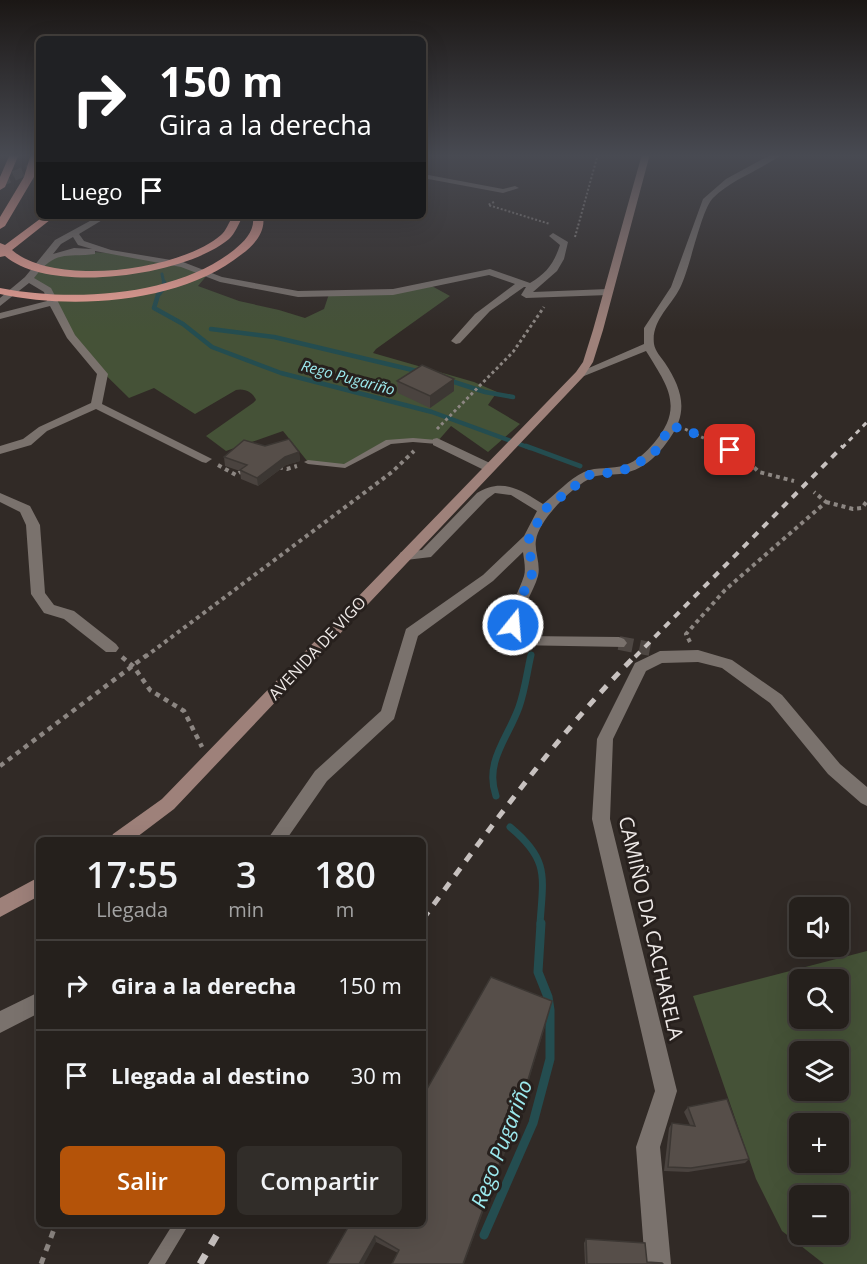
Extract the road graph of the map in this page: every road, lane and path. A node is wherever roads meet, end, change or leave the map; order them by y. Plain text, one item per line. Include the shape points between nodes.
1 (8, 213) edge
2 (513, 213) edge
3 (580, 213) edge
4 (630, 213) edge
5 (702, 213) edge
6 (36, 214) edge
7 (46, 219) edge
8 (99, 219) edge
9 (237, 219) edge
10 (258, 219) edge
11 (0, 226) edge
12 (74, 232) junction
13 (553, 236) joint
14 (574, 241) dead end
15 (0, 244) edge
16 (107, 252) junction
17 (0, 254) edge
18 (45, 259) junction
19 (28, 279) junction
20 (527, 284) junction
21 (0, 291) edge
22 (608, 292) junction
23 (53, 302) junction
24 (548, 302) dead end
25 (0, 303) edge
26 (0, 316) edge
27 (456, 341) dead end
28 (649, 346) junction
29 (580, 374) junction
30 (96, 405) junction
31 (670, 426) junction
32 (436, 437) junction
33 (418, 448) dead end
34 (0, 450) edge
35 (207, 459) joint
36 (308, 462) joint
37 (491, 464) junction
38 (274, 465) edge
39 (245, 469) edge
40 (794, 481) dead end
41 (813, 492) dead end
42 (0, 497) edge
43 (867, 501) edge
44 (826, 502) junction
45 (544, 510) junction
46 (529, 539) junction
47 (406, 555) junction
48 (619, 643) tunnel mouth
49 (111, 648) joint
50 (650, 649) tunnel mouth
51 (698, 656) junction
52 (134, 667) junction
53 (213, 759) junction
54 (0, 766) edge
55 (867, 798) edge
56 (123, 837) edge
57 (278, 837) edge
58 (36, 888) edge
59 (0, 908) edge
60 (36, 1004) edge
61 (0, 1022) edge
62 (55, 1227) edge
63 (180, 1227) edge
64 (41, 1264) edge
65 (156, 1264) edge
66 (658, 1264) edge

1 - 11 highway
2 - 13 path via 555,226 545,232
3 - 14 path
4 - 22 main road
5 - 28 street via 676,287 649,328
6 - 15 highway
7 - 17 highway
8 - 12 street
9 - 15 highway via 223,239 201,252 124,273 79,274 36,268 15,260
10 - 21 highway via 252,240 236,255 209,271 162,287 78,298
12 - 16 street via 81,243
12 - 18 street via 58,242
13 - 20 street via 565,244 561,256 550,275
16 - 18 street via 74,251
16 - 20 street via 183,265 220,279 313,295 393,292 490,272
18 - 19 street
19 - 23 street via 48,290
19 - 25 street
20 - 22 street via 526,295
20 - 27 street via 501,297 469,324
22 - 29 main road via 588,362
23 - 26 street
23 - 30 street via 74,344 103,374
24 - 32 path via 513,352
28 - 29 street
28 - 31 street via 673,386 677,402
29 - 37 main road, AVENIDA DE VIGO
30 - 34 street via 43,429 27,442
30 - 35 street
31 - 40 path via 742,456 759,472
31 - 45 street via 658,449 633,467 589,475
32 - 36 lane via 389,442 345,466
32 - 37 street
33 - 52 path via 392,472
35 - 39 path via 236,475
36 - 38 path via 287,469
37 - 47 main road, AVENIDA DE VIGO
41 - 44 path
42 - 49 street via 25,509 33,525 38,594 49,609 69,615
43 - 44 path via 862,508 853,509
44 - 51 path via 725,590 686,634
45 - 46 street
45 - 47 street via 514,492 493,489 426,554
46 - 48 street via 532,574 513,625 518,641
46 - 57 street via 488,578 411,633 388,714 321,776
47 - 53 main road, AVENIDA DE VIGO
49 - 52 path
50 - 51 street, CAMIÑO DA CACHARELA
51 - 55 street, CAMIÑO DA CACHARELA via 727,664 776,699 834,769
51 - 66 street, CAMIÑO DA CACHARELA via 660,657 640,667 605,739 601,819 666,1091 648,1147
52 - 53 path via 150,690 184,711 198,743
52 - 54 path
53 - 56 main road, AVENIDA DE VIGO via 168,804
58 - 59 main road
60 - 61 street
62 - 64 path
63 - 65 lane

